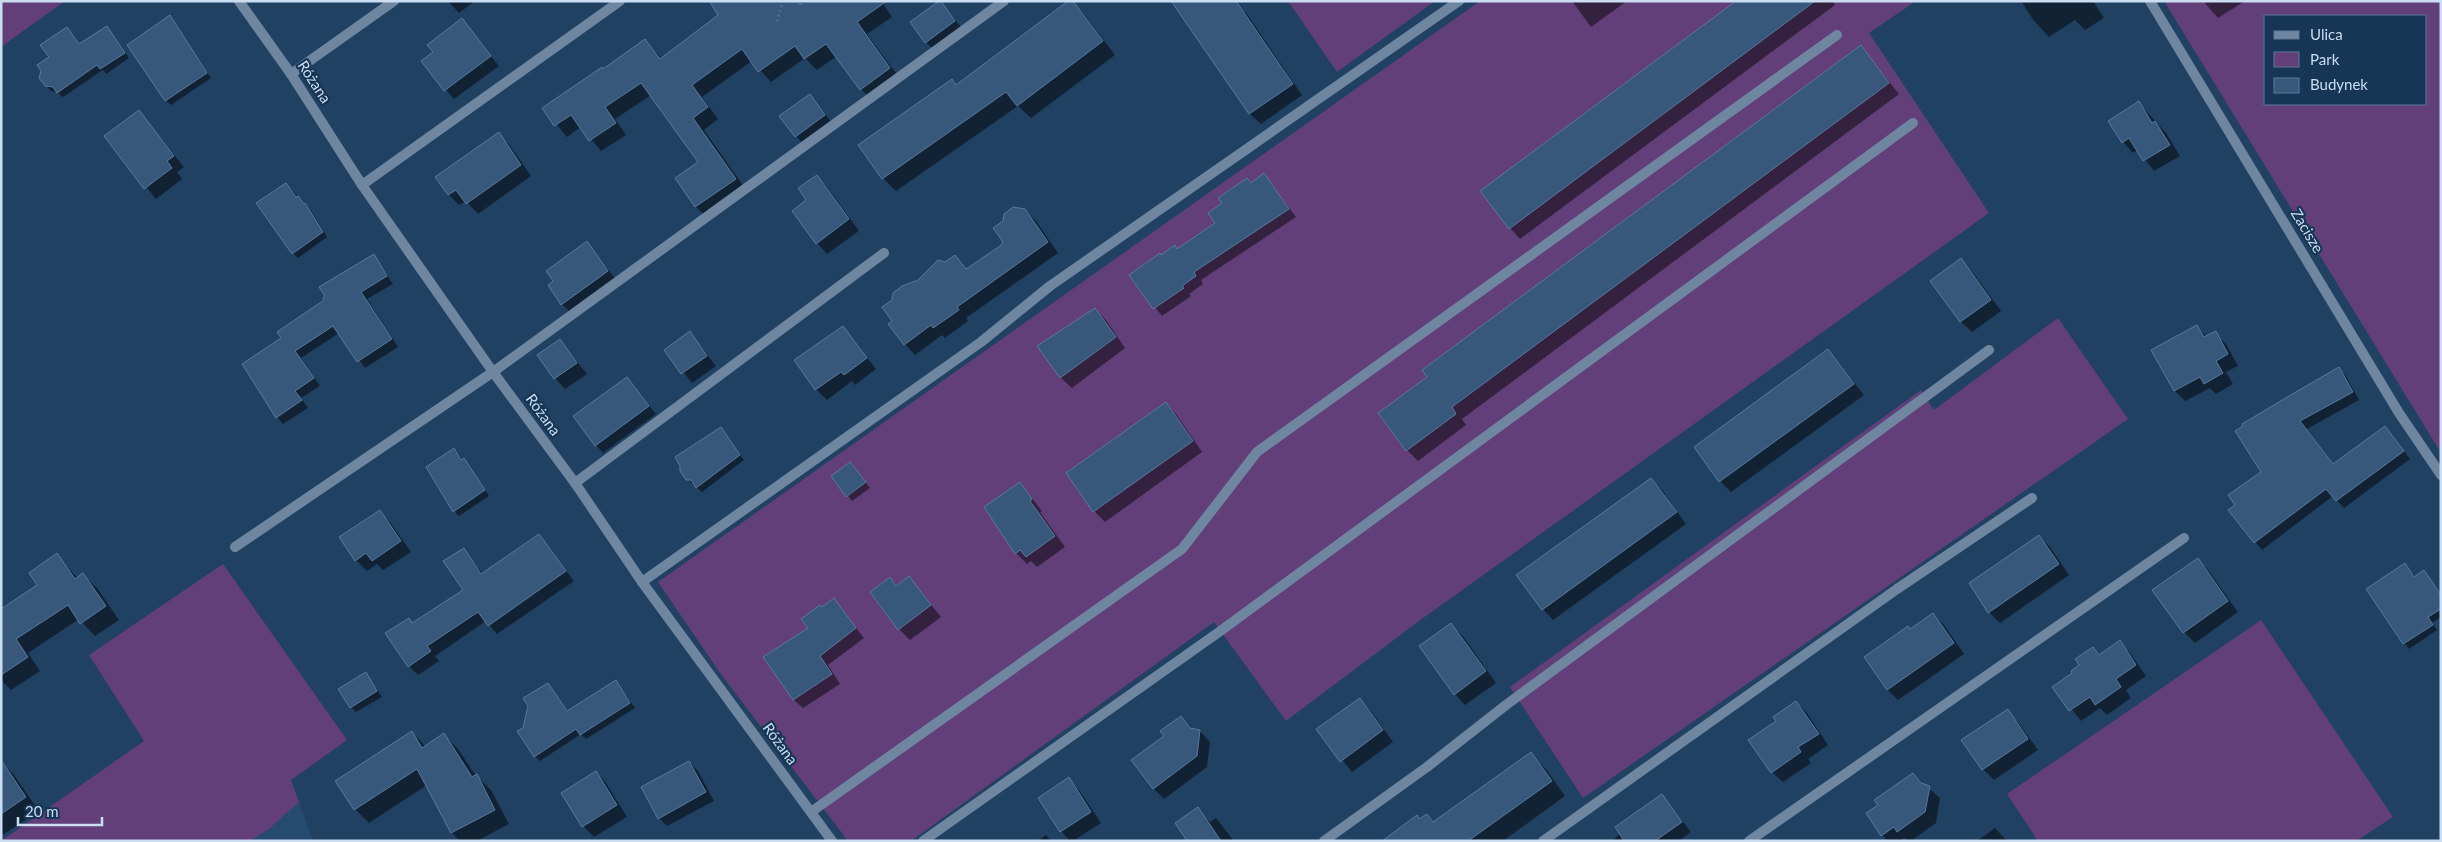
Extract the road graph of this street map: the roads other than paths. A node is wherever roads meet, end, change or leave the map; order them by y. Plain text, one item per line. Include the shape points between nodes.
1 (239, 1) edge
2 (394, 1) edge
3 (620, 1) edge
4 (1004, 1) edge
5 (1459, 1) edge
6 (2150, 1) edge
7 (1837, 35) dead end
8 (291, 74) junction
9 (1914, 123) dead end
10 (362, 185) junction
11 (884, 253) dead end
12 (1989, 350) dead end
13 (493, 372) junction
14 (2441, 475) edge
15 (574, 483) junction
16 (2032, 498) dead end
17 (2184, 538) dead end
18 (235, 547) dead end
19 (642, 582) junction
20 (811, 812) junction
21 (832, 841) edge
22 (923, 841) edge
23 (1324, 841) edge
24 (1543, 841) edge
25 (1749, 841) edge

1 - 8 street, Różana
2 - 8 street
3 - 10 street
4 - 13 street
5 - 19 street via 1050,286 981,342
6 - 14 street, Zacisze via 2399,413
7 - 20 street via 1257,452 1182,549
8 - 10 street, Różana
9 - 22 street via 1219,632
10 - 13 street, Różana
11 - 15 street
12 - 23 street
13 - 15 street, Różana
13 - 18 street
15 - 19 street, Różana
16 - 24 street via 1897,589
17 - 25 street
19 - 20 street, Różana
20 - 21 street, Różana

